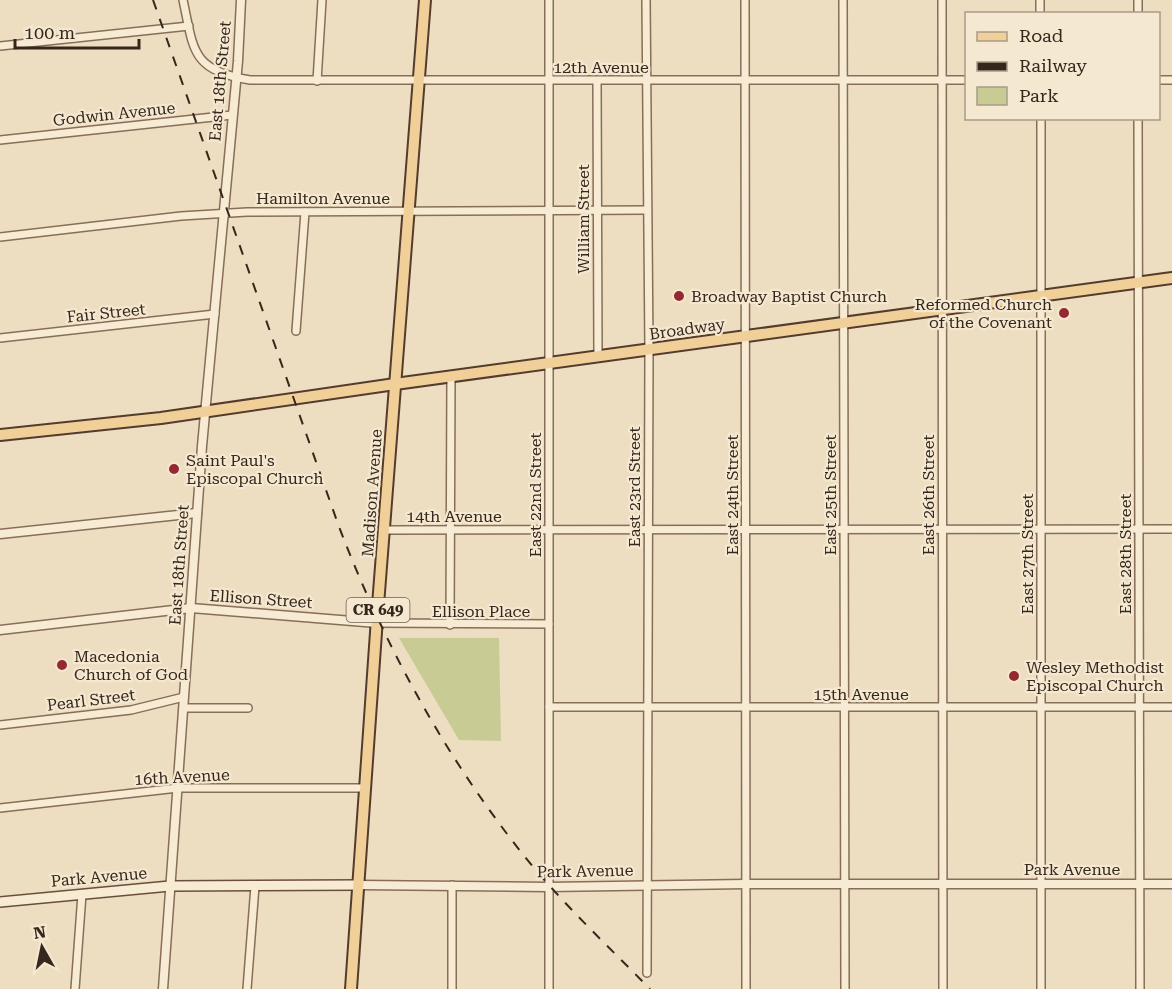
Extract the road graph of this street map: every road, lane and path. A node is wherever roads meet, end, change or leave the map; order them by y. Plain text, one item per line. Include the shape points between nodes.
1 (183, 0) edge
2 (241, 0) edge
3 (322, 0) edge
4 (425, 0) edge
5 (549, 0) edge
6 (646, 0) edge
7 (745, 0) edge
8 (843, 0) edge
9 (942, 0) edge
10 (189, 26) junction
11 (0, 46) edge
12 (236, 78) junction
13 (843, 80) junction
14 (942, 80) junction
15 (965, 80) edge
16 (316, 81) junction
17 (419, 81) junction
18 (549, 81) junction
19 (597, 81) junction
20 (646, 81) junction
21 (745, 81) junction
22 (232, 115) junction
23 (1041, 120) edge
24 (1138, 120) edge
25 (0, 140) edge
26 (596, 210) junction
27 (647, 210) junction
28 (409, 211) junction
29 (549, 211) junction
30 (305, 212) junction
31 (224, 213) junction
32 (0, 237) edge
33 (1172, 278) edge
34 (1137, 283) junction
35 (1041, 296) junction
36 (941, 310) junction
37 (215, 314) junction
38 (844, 323) junction
39 (296, 331) dead end
40 (745, 337) junction
41 (0, 338) edge
42 (649, 350) junction
43 (597, 356) junction
44 (549, 363) junction
45 (451, 376) junction
46 (395, 384) junction
47 (206, 411) junction
48 (0, 435) edge
49 (197, 513) junction
50 (1139, 529) junction
51 (1172, 529) edge
52 (385, 530) junction
53 (451, 530) junction
54 (549, 530) junction
55 (647, 530) junction
56 (745, 530) junction
57 (844, 530) junction
58 (942, 530) junction
59 (1041, 530) junction
60 (0, 534) edge
61 (191, 608) junction
62 (376, 623) junction
63 (549, 624) junction
64 (450, 625) junction
65 (0, 630) edge
66 (184, 698) junction
67 (549, 707) junction
68 (648, 707) junction
69 (746, 707) junction
70 (844, 707) junction
71 (943, 707) junction
72 (1041, 707) junction
73 (1139, 707) junction
74 (1172, 707) edge
75 (184, 708) junction
76 (248, 708) dead end
77 (0, 725) edge
78 (177, 788) junction
79 (366, 788) junction
80 (0, 808) edge
81 (746, 884) junction
82 (845, 884) junction
83 (943, 884) junction
84 (1041, 884) junction
85 (1140, 884) junction
86 (1172, 884) edge
87 (359, 885) junction
88 (452, 885) junction
89 (648, 885) junction
90 (170, 886) junction
91 (255, 886) junction
92 (548, 887) junction
93 (82, 894) junction
94 (0, 902) edge
95 (647, 973) dead end
96 (75, 989) edge
97 (163, 989) edge
98 (247, 989) edge
99 (351, 989) edge
100 (452, 989) edge
101 (549, 989) edge
102 (746, 989) edge
103 (845, 989) edge
104 (943, 989) edge
105 (1041, 989) edge
106 (1140, 989) edge

1 - 10 street, 12th Avenue
2 - 12 street, East 18th Street
3 - 16 street
4 - 17 main road, Madison Avenue / CR 649
5 - 18 street, East 22nd Street
6 - 20 street, East 23rd Street
7 - 21 street, East 24th Street
8 - 13 street, East 25th Street
9 - 14 street, East 26th Street
10 - 11 street
10 - 12 street, 12th Avenue via 202,62
12 - 16 street, 12th Avenue
12 - 22 street, East 18th Street
13 - 14 street, 12th Avenue
13 - 21 street, 12th Avenue
13 - 38 street, East 25th Street
14 - 15 street, 12th Avenue
14 - 36 street, East 26th Street
16 - 17 street, 12th Avenue
17 - 18 street, 12th Avenue
17 - 28 main road, Madison Avenue / CR 649
18 - 19 street, 12th Avenue
18 - 29 street, East 22nd Street
19 - 20 street, 12th Avenue
19 - 26 street, William Street
20 - 21 street, 12th Avenue
20 - 27 street, East 23rd Street
21 - 40 street, East 24th Street
22 - 25 street, Godwin Avenue
22 - 31 street, East 18th Street
23 - 35 street, East 27th Street
24 - 34 street, East 28th Street
26 - 27 street, Hamilton Avenue
26 - 29 street, Hamilton Avenue
26 - 43 street, William Street
27 - 42 street, East 23rd Street
28 - 29 street, Hamilton Avenue
28 - 30 street, Hamilton Avenue
28 - 46 main road, Madison Avenue / CR 649
29 - 44 street, East 22nd Street
30 - 31 street, Hamilton Avenue
30 - 39 street
31 - 32 street, Hamilton Avenue
31 - 37 street, East 18th Street
33 - 34 main road, Broadway
34 - 35 main road, Broadway
34 - 50 street, East 28th Street
35 - 36 main road, Broadway
35 - 59 street, East 27th Street
36 - 38 main road, Broadway
36 - 58 street, East 26th Street
37 - 41 street, Fair Street
37 - 47 street, East 18th Street
38 - 40 main road, Broadway
38 - 57 street, East 25th Street
40 - 42 main road, Broadway
40 - 56 street, East 24th Street
42 - 43 main road, Broadway
42 - 55 street, East 23rd Street
43 - 44 main road, Broadway
44 - 45 main road, Broadway
44 - 54 street, East 22nd Street
45 - 46 main road, Broadway
45 - 53 street
46 - 47 main road, Broadway
46 - 52 main road, Madison Avenue / CR 649
47 - 48 main road, Broadway
47 - 49 street, East 18th Street
49 - 60 street
49 - 61 street, East 18th Street
50 - 51 street, 14th Avenue
50 - 59 street, 14th Avenue
50 - 73 street, East 28th Street
52 - 53 street, 14th Avenue
52 - 62 main road, Madison Avenue / CR 649
53 - 54 street, 14th Avenue
53 - 64 street
54 - 55 street, 14th Avenue
54 - 63 street, East 22nd Street
55 - 56 street, 14th Avenue
55 - 68 street, East 23rd Street
56 - 57 street, 14th Avenue
56 - 69 street, East 24th Street
57 - 58 street, 14th Avenue
57 - 70 street, East 25th Street
58 - 59 street, 14th Avenue
58 - 71 street, East 26th Street
59 - 72 street, East 27th Street
61 - 62 street, Ellison Street
61 - 65 street, Ellison Street
61 - 66 street, East 18th Street
62 - 64 street, Ellison Place
62 - 79 main road, Madison Avenue / CR 649
63 - 64 street, Ellison Place
63 - 67 street, East 22nd Street
66 - 75 street, East 18th Street
66 - 77 street, Pearl Street via 140,708
67 - 68 street, 15th Avenue
67 - 92 street, East 22nd Street
68 - 69 street, 15th Avenue
68 - 89 street, East 23rd Street
69 - 70 street, 15th Avenue
69 - 81 street, East 24th Street
70 - 71 street, 15th Avenue
70 - 82 street, East 25th Street
71 - 72 street, 15th Avenue
71 - 83 street, East 26th Street
72 - 73 street, 15th Avenue
72 - 84 street, East 27th Street
73 - 74 street, 15th Avenue
73 - 85 street, East 28th Street
75 - 76 street
75 - 78 street, East 18th Street
78 - 79 street, 16th Avenue
78 - 80 street, 16th Avenue
78 - 90 street, East 18th Street
79 - 87 main road, Madison Avenue / CR 649
81 - 82 street, Park Avenue
81 - 89 street, Park Avenue
81 - 102 street, East 24th Street
82 - 83 street, Park Avenue
82 - 103 street, East 25th Street
83 - 84 street, Park Avenue
83 - 104 street, East 26th Street
84 - 85 street, Park Avenue
84 - 105 street, East 27th Street
85 - 86 street, Park Avenue
85 - 106 street, East 28th Street
87 - 88 street, Park Avenue
87 - 91 main road, Park Avenue
87 - 99 main road, Madison Avenue / CR 649
88 - 92 street, Park Avenue
88 - 100 street
89 - 92 street, Park Avenue
89 - 95 street, East 23rd Street
90 - 91 main road, Park Avenue
90 - 93 main road, Park Avenue
90 - 97 street, East 18th Street
91 - 98 street
92 - 101 street, East 22nd Street
93 - 94 main road, Park Avenue
93 - 96 street

